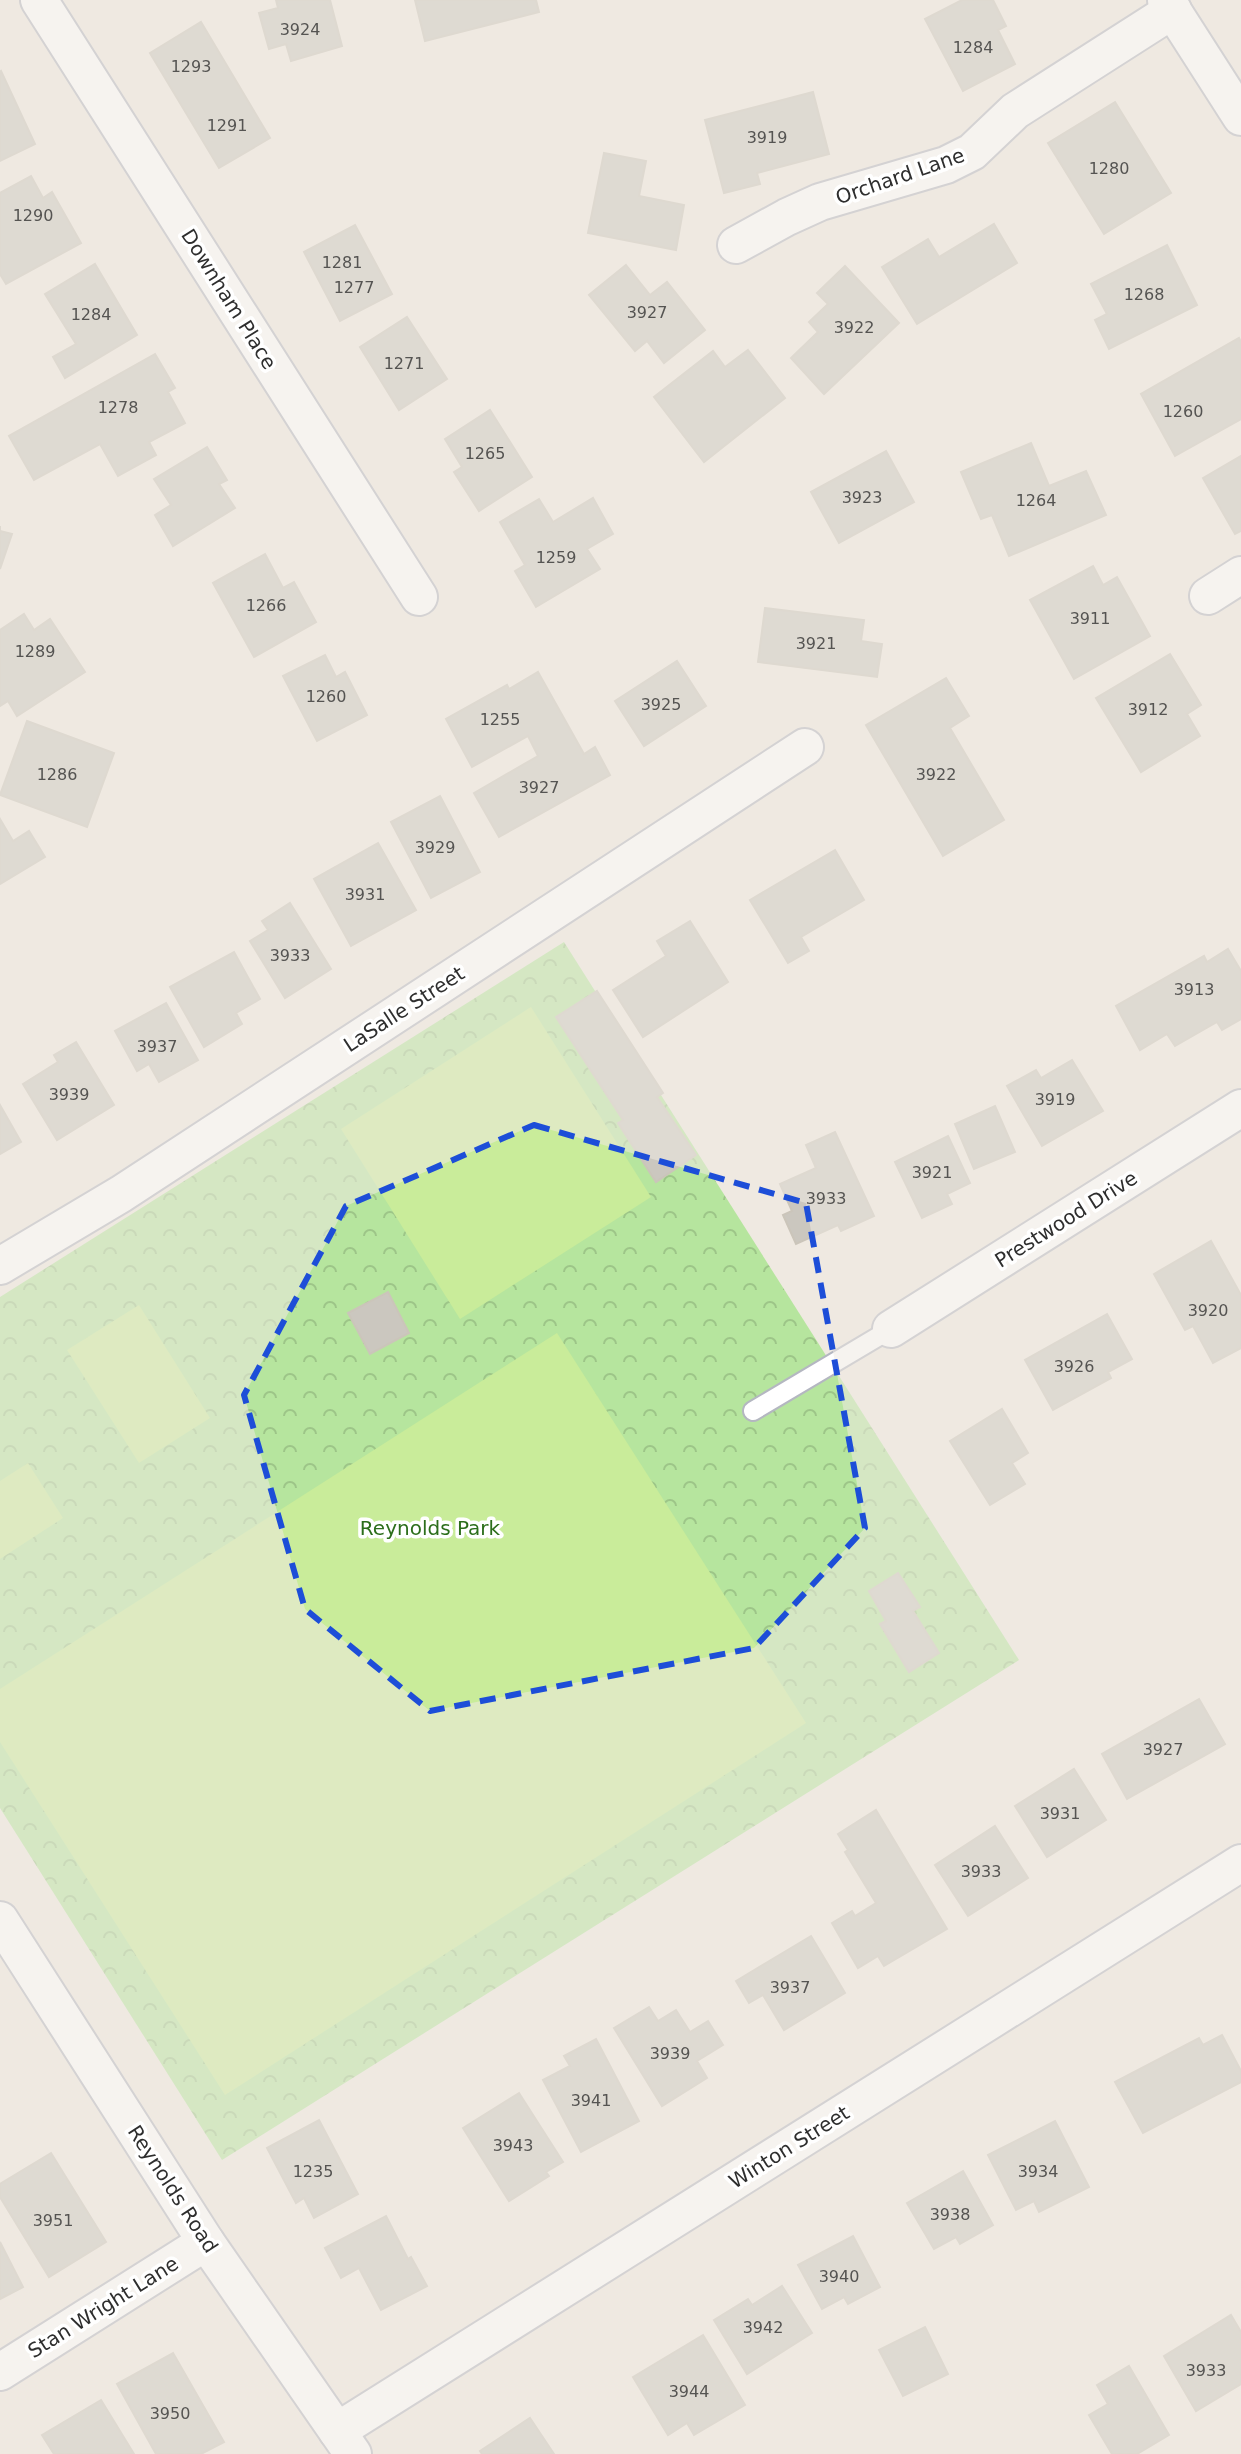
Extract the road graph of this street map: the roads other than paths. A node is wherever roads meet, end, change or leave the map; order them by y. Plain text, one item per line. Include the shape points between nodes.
1 (39, 0) edge
2 (1170, 5) edge
3 (1241, 117) edge
4 (736, 245) dead end
5 (1241, 575) edge
6 (1208, 596) dead end
7 (419, 597) dead end
8 (805, 747) dead end
9 (1241, 1108) edge
10 (0, 1266) edge
11 (891, 1329) joint
12 (753, 1411) dead end
13 (1241, 1863) edge
14 (0, 1920) edge
15 (206, 2242) junction
16 (0, 2372) edge
17 (345, 2442) edge

1 - 7 street, Downham Place
2 - 3 street
2 - 4 street, Orchard Lane via 1015,111 972,152 946,165 820,202
5 - 6 street
8 - 10 street, LaSalle Street via 121,1194
9 - 11 street, Prestwood Drive
11 - 12 lane
13 - 17 street, Winton Street
14 - 15 street, Reynolds Road
15 - 16 street, Stan Wright Lane
15 - 17 street, Reynolds Road

